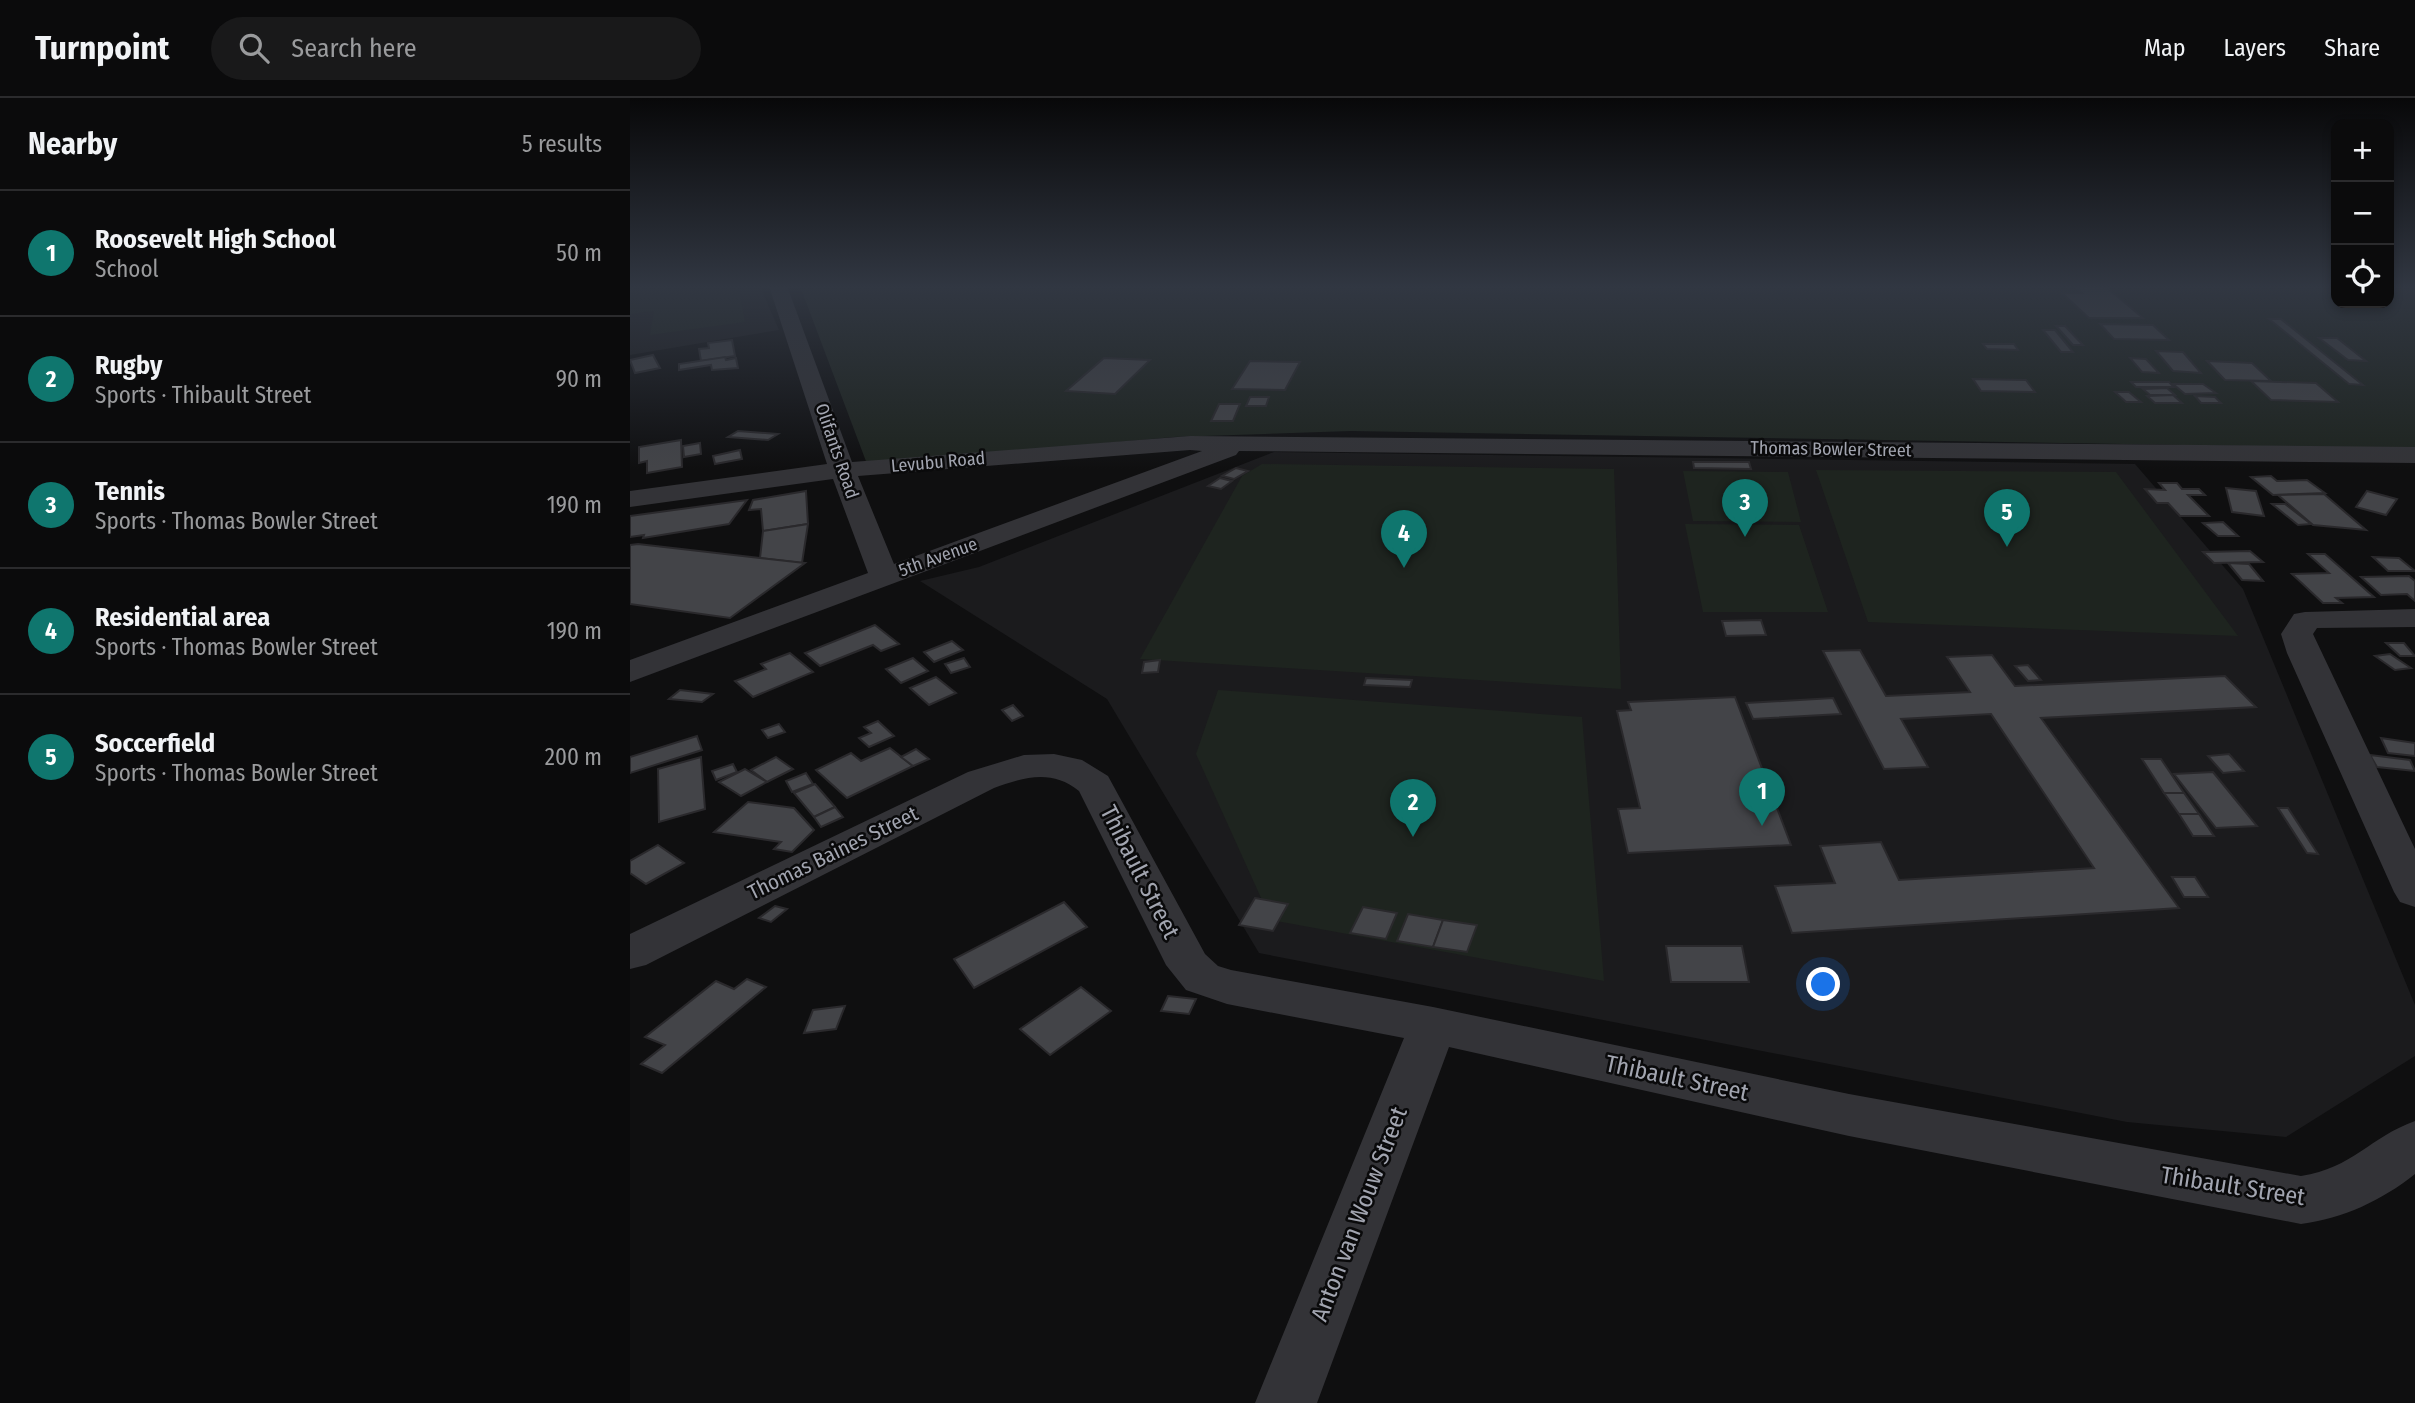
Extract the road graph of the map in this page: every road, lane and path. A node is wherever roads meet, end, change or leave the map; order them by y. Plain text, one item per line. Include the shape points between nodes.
1 (799, 347) edge
2 (1247, 442) junction
3 (2415, 455) edge
4 (842, 470) junction
5 (630, 499) edge
6 (884, 577) junction
7 (2415, 618) edge
8 (630, 672) edge
9 (1041, 765) joint
10 (2415, 892) edge
11 (630, 953) edge
12 (1433, 1025) junction
13 (2415, 1143) edge
14 (1286, 1403) edge

1 - 4 street, Olifants Road
2 - 3 street, Thomas Bowler Street
2 - 4 street, Levubu Road via 1139,445
2 - 6 street, 5th Avenue
4 - 5 street, Levubu Road
4 - 6 street, Olifants Road
6 - 8 street, 5th Avenue
7 - 10 street via 2317,619 2299,626 2297,634
9 - 11 street, Thomas Baines Street via 1021,766 981,780
9 - 12 street, Thibault Street via 1073,770 1095,784 1176,944 1202,978 1261,995
12 - 13 street, Thibault Street via 1849,1115 2301,1200 2341,1193 2368,1181
12 - 14 street, Anton van Wouw Street

